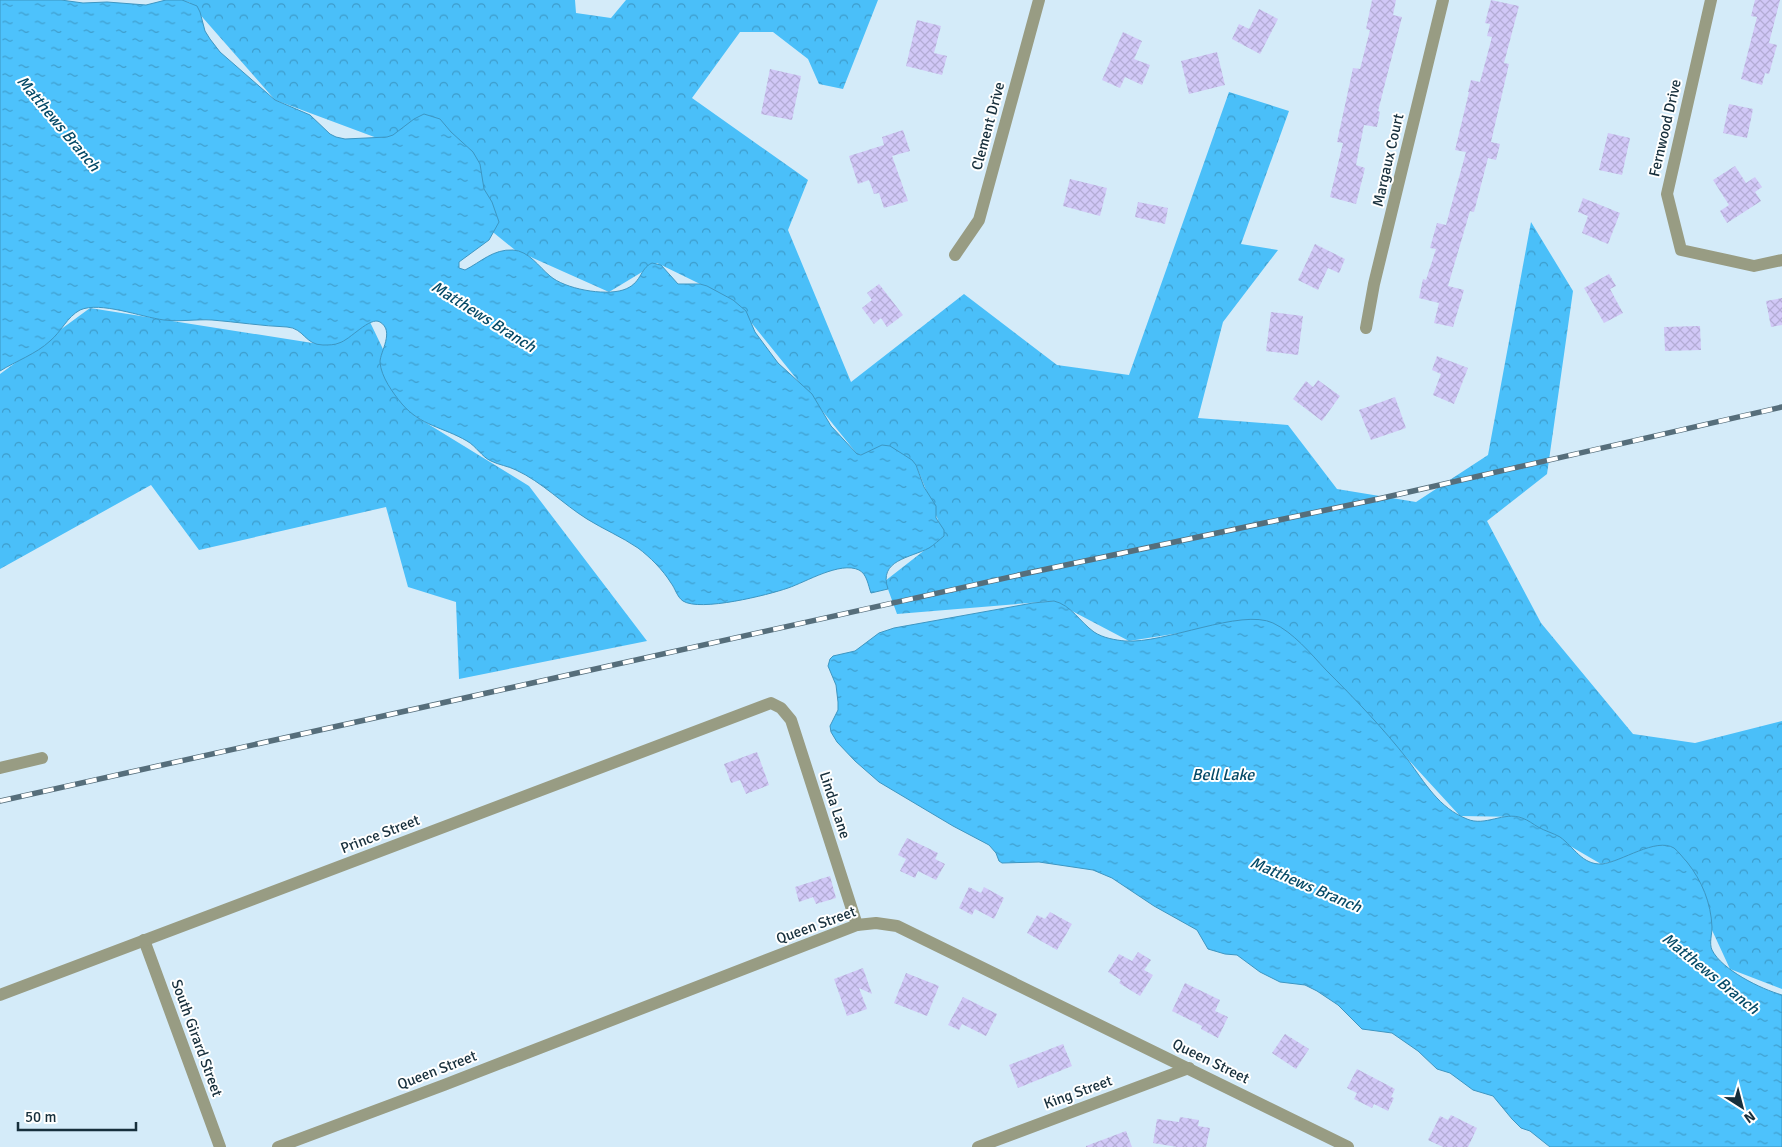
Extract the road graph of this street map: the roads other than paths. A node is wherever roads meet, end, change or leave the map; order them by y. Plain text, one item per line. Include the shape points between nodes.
1 (1039, 0) edge
2 (1442, 0) edge
3 (1710, 0) edge
4 (955, 255) dead end
5 (1782, 260) edge
6 (1366, 328) dead end
7 (771, 703) joint
8 (42, 758) dead end
9 (0, 768) edge
10 (857, 925) junction
11 (144, 940) junction
12 (0, 995) edge
13 (1189, 1068) junction
14 (220, 1147) edge
15 (278, 1147) edge
16 (978, 1147) edge
17 (1348, 1147) edge

1 - 4 street, Clement Drive via 979,220
2 - 6 street, Margaux Court
3 - 5 street, Fernwood Drive via 1667,194 1681,250 1754,266
7 - 10 street, Linda Lane via 781,708 791,720
7 - 11 street, Prince Street
8 - 9 street
10 - 13 street, Queen Street via 897,926
10 - 15 street, Queen Street
11 - 12 street, Prince Street
11 - 14 street, South Girard Street
13 - 16 street, King Street
13 - 17 street, Queen Street

